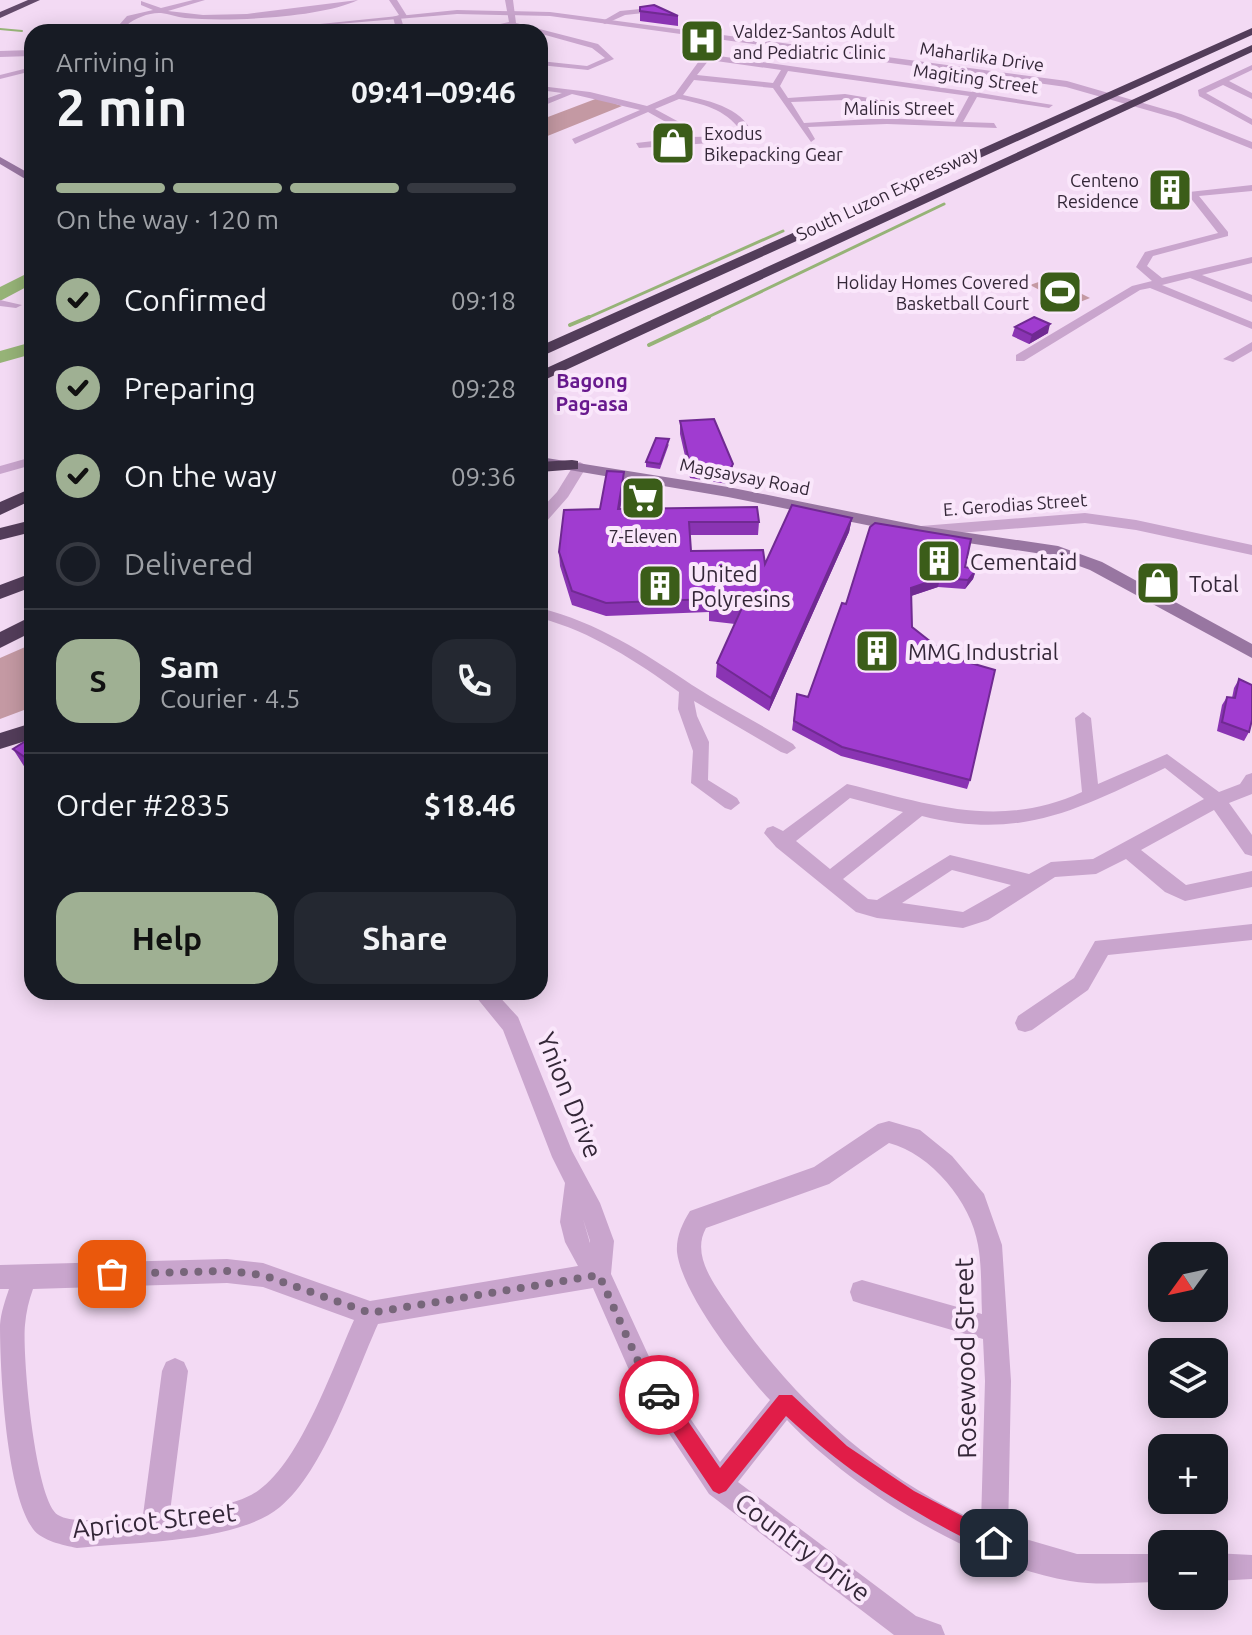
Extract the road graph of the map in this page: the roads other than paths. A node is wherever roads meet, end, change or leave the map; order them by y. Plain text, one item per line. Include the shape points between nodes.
1 (28, 0) edge
2 (36, 0) edge
3 (201, 0) edge
4 (354, 0) edge
5 (393, 0) edge
6 (509, 0) edge
7 (144, 3) dead end
8 (155, 9) junction
9 (650, 10) edge
10 (274, 11) junction
11 (512, 11) junction
12 (0, 14) edge
13 (400, 17) junction
14 (605, 22) junction
15 (125, 24) edge
16 (280, 24) edge
17 (331, 24) edge
18 (399, 24) edge
19 (513, 24) edge
20 (1252, 31) edge
21 (548, 34) edge
22 (561, 37) junction
23 (721, 37) junction
24 (548, 42) edge
25 (1252, 48) edge
26 (24, 53) edge
27 (0, 54) edge
28 (707, 57) junction
29 (548, 64) edge
30 (786, 67) junction
31 (24, 71) edge
32 (1249, 71) edge
33 (0, 77) edge
34 (693, 77) junction
35 (984, 80) dead end
36 (1222, 81) junction
37 (776, 86) junction
38 (548, 88) edge
39 (575, 90) junction
40 (974, 94) junction
41 (678, 96) junction
42 (1252, 96) edge
43 (788, 100) junction
44 (548, 101) edge
45 (883, 101) dead end
46 (1049, 105) dead end
47 (646, 111) junction
48 (1252, 122) edge
49 (959, 124) junction
50 (805, 125) junction
51 (994, 126) dead end
52 (811, 139) dead end
53 (686, 140) junction
54 (575, 141) dead end
55 (639, 145) dead end
56 (1252, 146) edge
57 (0, 160) edge
58 (24, 175) edge
59 (1245, 192) edge
60 (1252, 260) edge
61 (1191, 275) junction
62 (1154, 283) junction
63 (1252, 290) edge
64 (1239, 293) junction
65 (1252, 299) edge
66 (0, 303) edge
67 (16, 305) dead end
68 (1252, 326) edge
69 (1252, 346) edge
70 (548, 348) edge
71 (1020, 358) dead end
72 (1229, 359) dead end
73 (548, 373) edge
74 (24, 463) edge
75 (548, 464) edge
76 (576, 466) junction
77 (0, 470) edge
78 (24, 497) edge
79 (0, 509) edge
80 (548, 510) edge
81 (24, 512) edge
82 (0, 519) edge
83 (24, 528) edge
84 (921, 531) junction
85 (0, 534) edge
86 (1252, 550) edge
87 (24, 582) edge
88 (0, 593) edge
89 (548, 615) edge
90 (24, 620) edge
91 (24, 628) edge
92 (0, 631) edge
93 (0, 641) edge
94 (1252, 652) edge
95 (688, 690) junction
96 (24, 718) edge
97 (1083, 718) dead end
98 (0, 726) edge
99 (24, 734) edge
100 (0, 741) edge
101 (787, 748) dead end
102 (1250, 789) edge
103 (1091, 797) junction
104 (1217, 800) junction
105 (731, 803) dead end
106 (920, 808) junction
107 (1127, 849) junction
108 (1252, 849) edge
109 (1252, 879) edge
110 (829, 880) junction
111 (1029, 882) junction
112 (877, 910) junction
113 (1252, 932) edge
114 (489, 1000) edge
115 (1025, 1023) dead end
116 (576, 1183) junction
117 (598, 1226) joint
118 (599, 1275) junction
119 (12, 1277) edge
120 (862, 1292) dead end
121 (370, 1313) junction
122 (996, 1330) junction
123 (175, 1371) dead end
124 (785, 1402) junction
125 (719, 1484) junction
126 (155, 1525) junction
127 (994, 1543) junction
128 (1228, 1567) edge
129 (1248, 1567) dead end
130 (1148, 1568) edge
131 (931, 1635) edge

1 - 12 highway
2 - 12 highway
3 - 8 street
4 - 10 street
5 - 13 street
6 - 11 street
7 - 8 street
8 - 10 street via 187,17
8 - 15 street
9 - 14 street via 623,13
10 - 16 street
11 - 13 street, Maharlika Drive
11 - 14 street, Maharlika Drive
11 - 19 street
13 - 17 street, Maharlika Drive
13 - 18 street
14 - 23 street, Maharlika Drive
20 - 70 highway, South Luzon Expressway
21 - 22 street
22 - 24 street
22 - 29 street via 595,46 610,59 588,68
23 - 28 street
23 - 56 street, Maharlika Drive via 1092,90
25 - 73 highway, South Luzon Expressway
26 - 27 street
28 - 30 street, Magiting Street
28 - 34 street
30 - 37 street
30 - 40 street, Magiting Street
31 - 33 street
32 - 36 street
34 - 37 street
34 - 41 street
35 - 40 street
36 - 42 street
36 - 48 street via 1201,94
37 - 43 street
38 - 39 street
39 - 44 street
39 - 47 street
40 - 46 street, Magiting Street
40 - 49 street
41 - 47 street
41 - 53 street via 725,107 751,138
43 - 45 street
43 - 50 street
47 - 53 street via 675,122
47 - 54 street
49 - 50 street, Malinis Street
49 - 51 street, Malinis Street
50 - 52 street
53 - 55 street
57 - 58 main road
59 - 62 street via 1192,194 1224,234 1149,254 1141,267
60 - 61 street
61 - 62 street
61 - 64 street
62 - 68 street
62 - 71 street via 1136,288
63 - 64 street
64 - 65 street
66 - 67 street
69 - 72 street
74 - 77 street
75 - 76 highway
76 - 80 street
76 - 84 main road, Magsaysay Road
78 - 79 highway
81 - 82 highway
83 - 85 highway
84 - 86 street, E. Gerodias Street via 1085,518
84 - 94 main road, Magsaysay Road via 1014,542 1080,559
87 - 88 highway
89 - 95 street via 621,643
90 - 92 highway
91 - 93 highway
95 - 101 street
95 - 105 street via 686,718 701,745 700,783
96 - 98 highway
97 - 103 street
99 - 100 highway
102 - 104 street
103 - 104 street via 1167,760
103 - 106 street via 1000,820 956,818
104 - 107 street
104 - 108 street
106 - 110 street
106 - 110 street via 847,791 778,837
107 - 109 street via 1185,893
107 - 111 street via 1096,866 1059,867
110 - 112 street via 852,900
111 - 112 street via 963,920
111 - 112 street via 950,862
113 - 115 street via 1102,947 1081,984
114 - 116 street, Ynion Drive via 511,1024
116 - 117 street, Ynion Drive
116 - 118 street via 568,1217 572,1234
117 - 118 street, Country Drive
118 - 121 street, Apricot Street
118 - 125 street, Country Drive via 642,1370
119 - 121 street, Apricot Street via 227,1271 263,1275
119 - 126 street, Apricot Street via 13,1351 26,1470 41,1518 56,1530 77,1534
120 - 122 street
121 - 126 street, Apricot Street via 298,1466 284,1485 269,1499 227,1517
122 - 124 street, Rosewood Street via 990,1245 976,1202 944,1164 912,1138 878,1135 821,1176 707,1214 692,1227 687,1251 701,1283 733,1336
122 - 127 street, Rosewood Street
123 - 126 street
124 - 125 street
124 - 127 street via 841,1452 907,1498
125 - 131 street, Country Drive via 908,1628
127 - 130 street via 1075,1568
128 - 129 street

